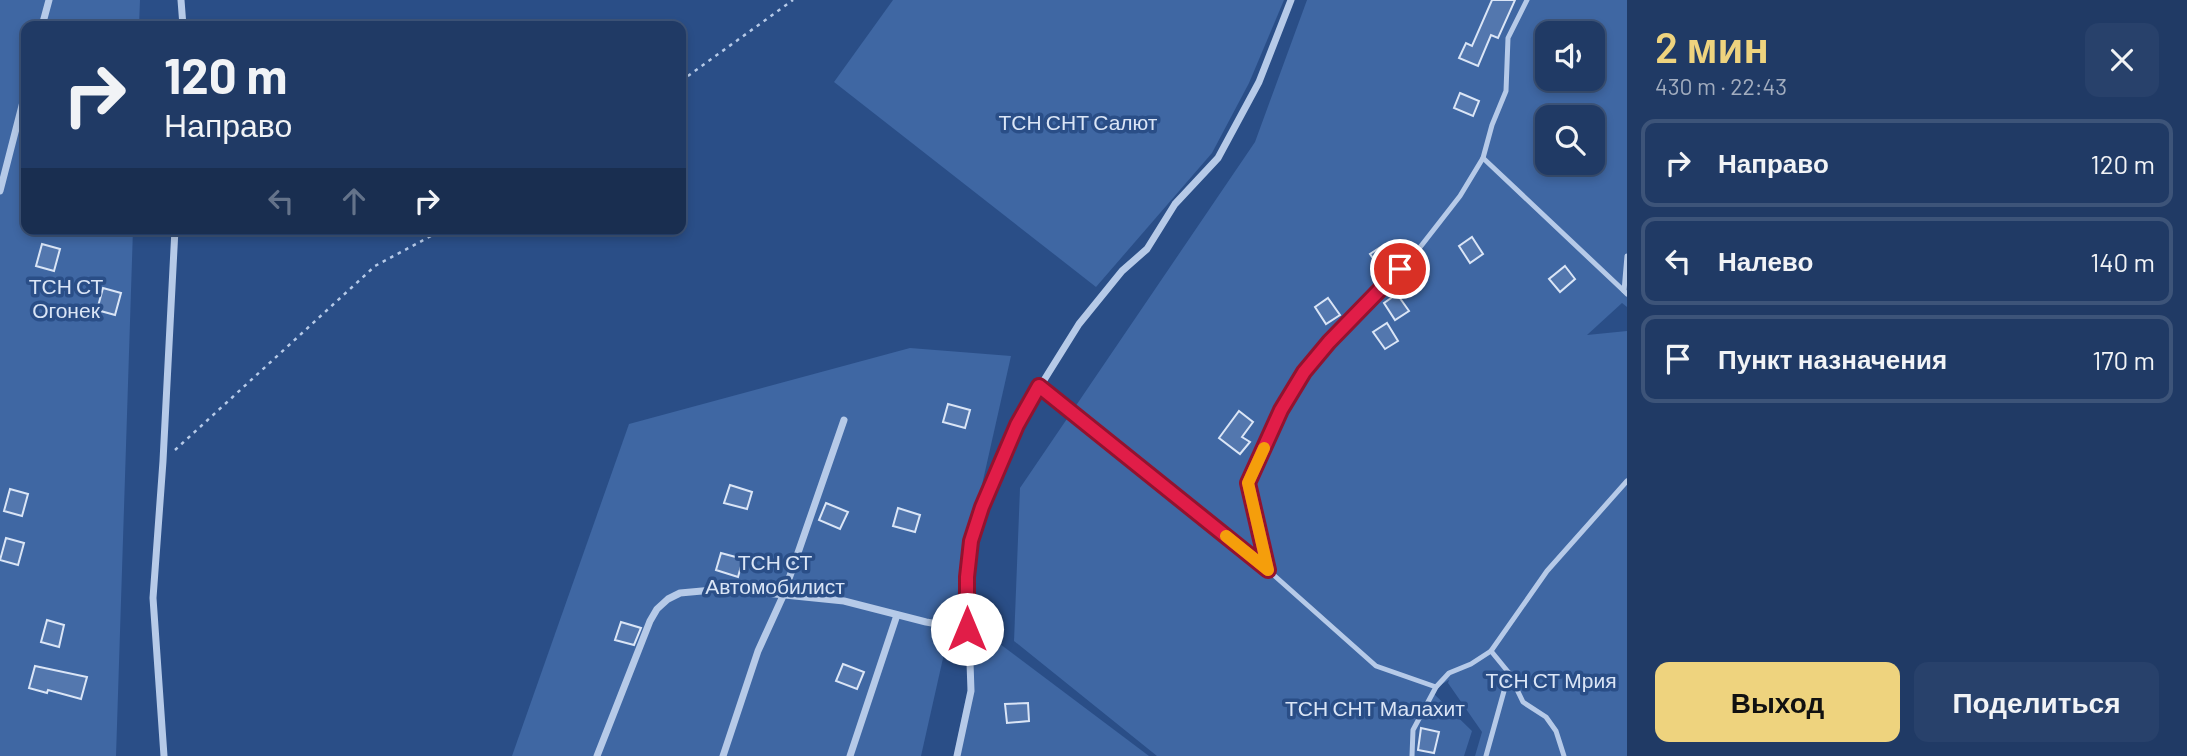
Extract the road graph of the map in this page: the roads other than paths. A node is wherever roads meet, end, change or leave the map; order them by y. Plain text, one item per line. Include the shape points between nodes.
1 (49, 0) edge
2 (181, 0) edge
3 (1291, 0) edge
4 (1527, 0) edge
5 (43, 21) edge
6 (183, 21) edge
7 (21, 109) edge
8 (1483, 158) junction
9 (0, 191) edge
10 (175, 235) edge
11 (1627, 256) edge
12 (1625, 293) edge
13 (1039, 386) junction
14 (844, 420) dead end
15 (1627, 481) edge
16 (1268, 570) junction
17 (783, 596) junction
18 (897, 615) junction
19 (967, 629) junction
20 (1491, 651) junction
21 (1508, 673) junction
22 (1436, 687) junction
23 (164, 756) edge
24 (597, 756) edge
25 (723, 756) edge
26 (849, 756) edge
27 (957, 756) edge
28 (1412, 756) edge
29 (1486, 756) edge
30 (1564, 756) edge

1 - 5 street
2 - 6 street
3 - 13 street via 1259,82 1219,158 1175,204 1147,248 1079,324
4 - 8 lane via 1508,38 1506,91
7 - 9 street
8 - 12 lane
8 - 16 lane via 1460,197 1414,255 1329,342 1281,410 1248,483
10 - 23 street via 153,598
11 - 12 lane
13 - 16 lane
13 - 19 street via 1017,425 971,541
14 - 17 street
15 - 20 lane via 1547,571
16 - 22 lane via 1376,666
17 - 18 street via 844,601
17 - 24 street via 724,589 680,593 668,599 650,621
17 - 25 street via 758,651
18 - 19 street
18 - 26 street
19 - 27 street via 971,691
20 - 21 lane
20 - 22 lane via 1449,673
21 - 29 lane
21 - 30 lane via 1522,702 1546,717 1556,731
22 - 28 lane via 1413,730

